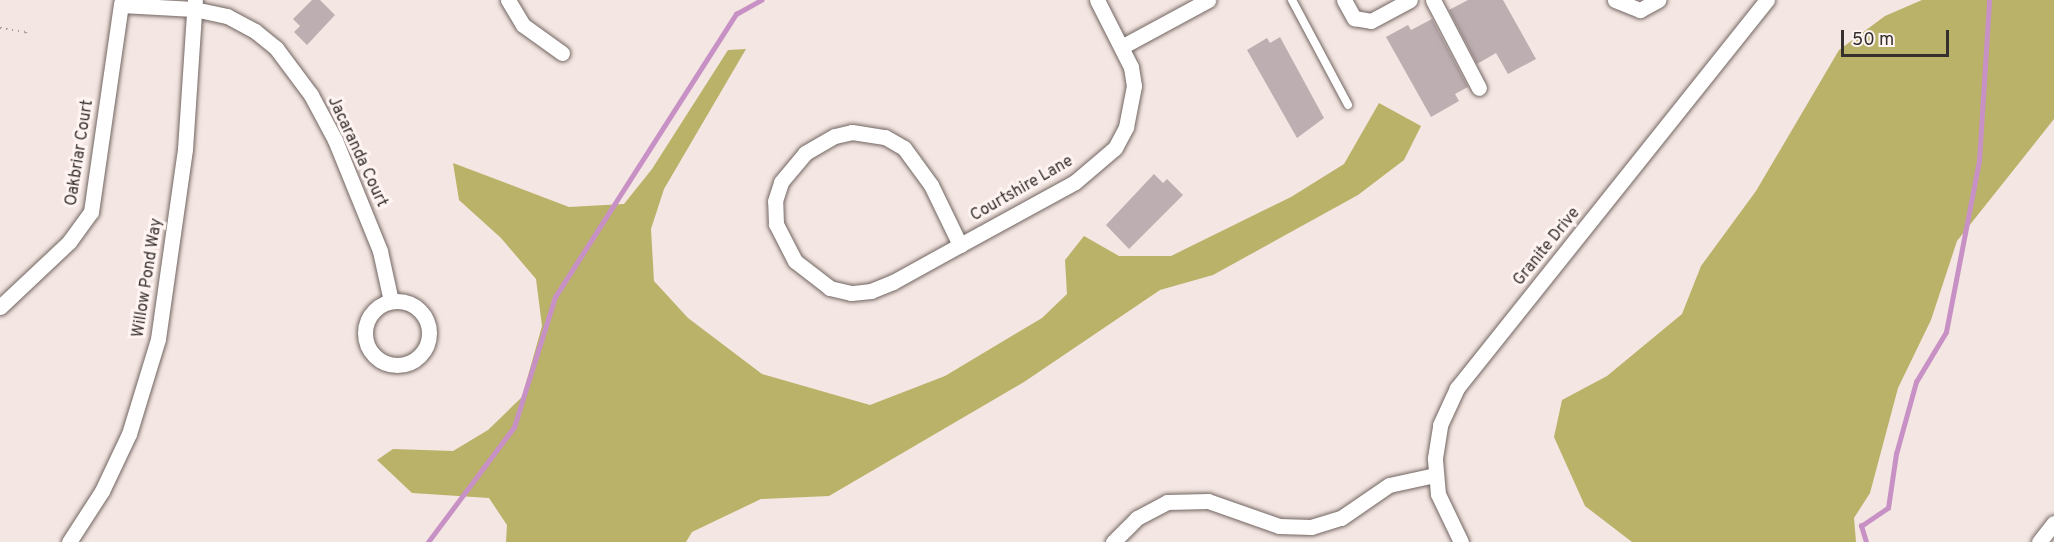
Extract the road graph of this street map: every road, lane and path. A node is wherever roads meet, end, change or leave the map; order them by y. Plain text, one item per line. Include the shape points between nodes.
1 (508, 0) edge
2 (1097, 0) edge
3 (1208, 0) edge
4 (1292, 0) edge
5 (1344, 0) edge
6 (1410, 0) edge
7 (1433, 0) edge
8 (1615, 0) edge
9 (1658, 0) edge
10 (1767, 0) edge
11 (121, 2) edge
12 (195, 5) edge
13 (0, 28) edge
14 (27, 35) dead end
15 (1123, 46) junction
16 (562, 53) dead end
17 (1479, 88) dead end
18 (1348, 105) dead end
19 (960, 245) junction
20 (391, 301) junction
21 (0, 307) edge
22 (1435, 475) junction
23 (2054, 523) edge
24 (69, 542) edge
25 (1113, 542) edge
26 (1461, 542) edge
27 (2039, 542) edge

1 - 16 street via 523,25
2 - 15 street, Courtshire Lane
3 - 15 street
4 - 18 lane
5 - 6 street via 1354,18 1371,21
7 - 17 street
8 - 9 street via 1640,10
10 - 22 street, Granite Drive via 1457,388 1440,425
11 - 12 street, Oakbriar Court
11 - 21 street, Oakbriar Court via 90,212 69,242
12 - 20 street, Jacaranda Court via 255,31 292,66 335,140 357,189 380,251
12 - 24 street, Willow Pond Way via 185,149 158,339 129,434 102,491
13 - 14 path
15 - 19 street, Courtshire Lane via 1134,86 1126,127 1115,148 1075,182
19 - 19 street, Courtshire Lane via 893,282 871,291 851,293 830,288 795,261 776,224 775,201 792,165 819,143 852,132 885,137 916,162
20 - 20 street via 411,304 430,327 421,356 402,366 381,361 367,344 367,322 372,313
22 - 25 street via 1389,485 1341,518 1311,527 1279,526 1208,501 1167,502 1137,518
22 - 26 street, Granite Drive via 1438,494
23 - 27 street

